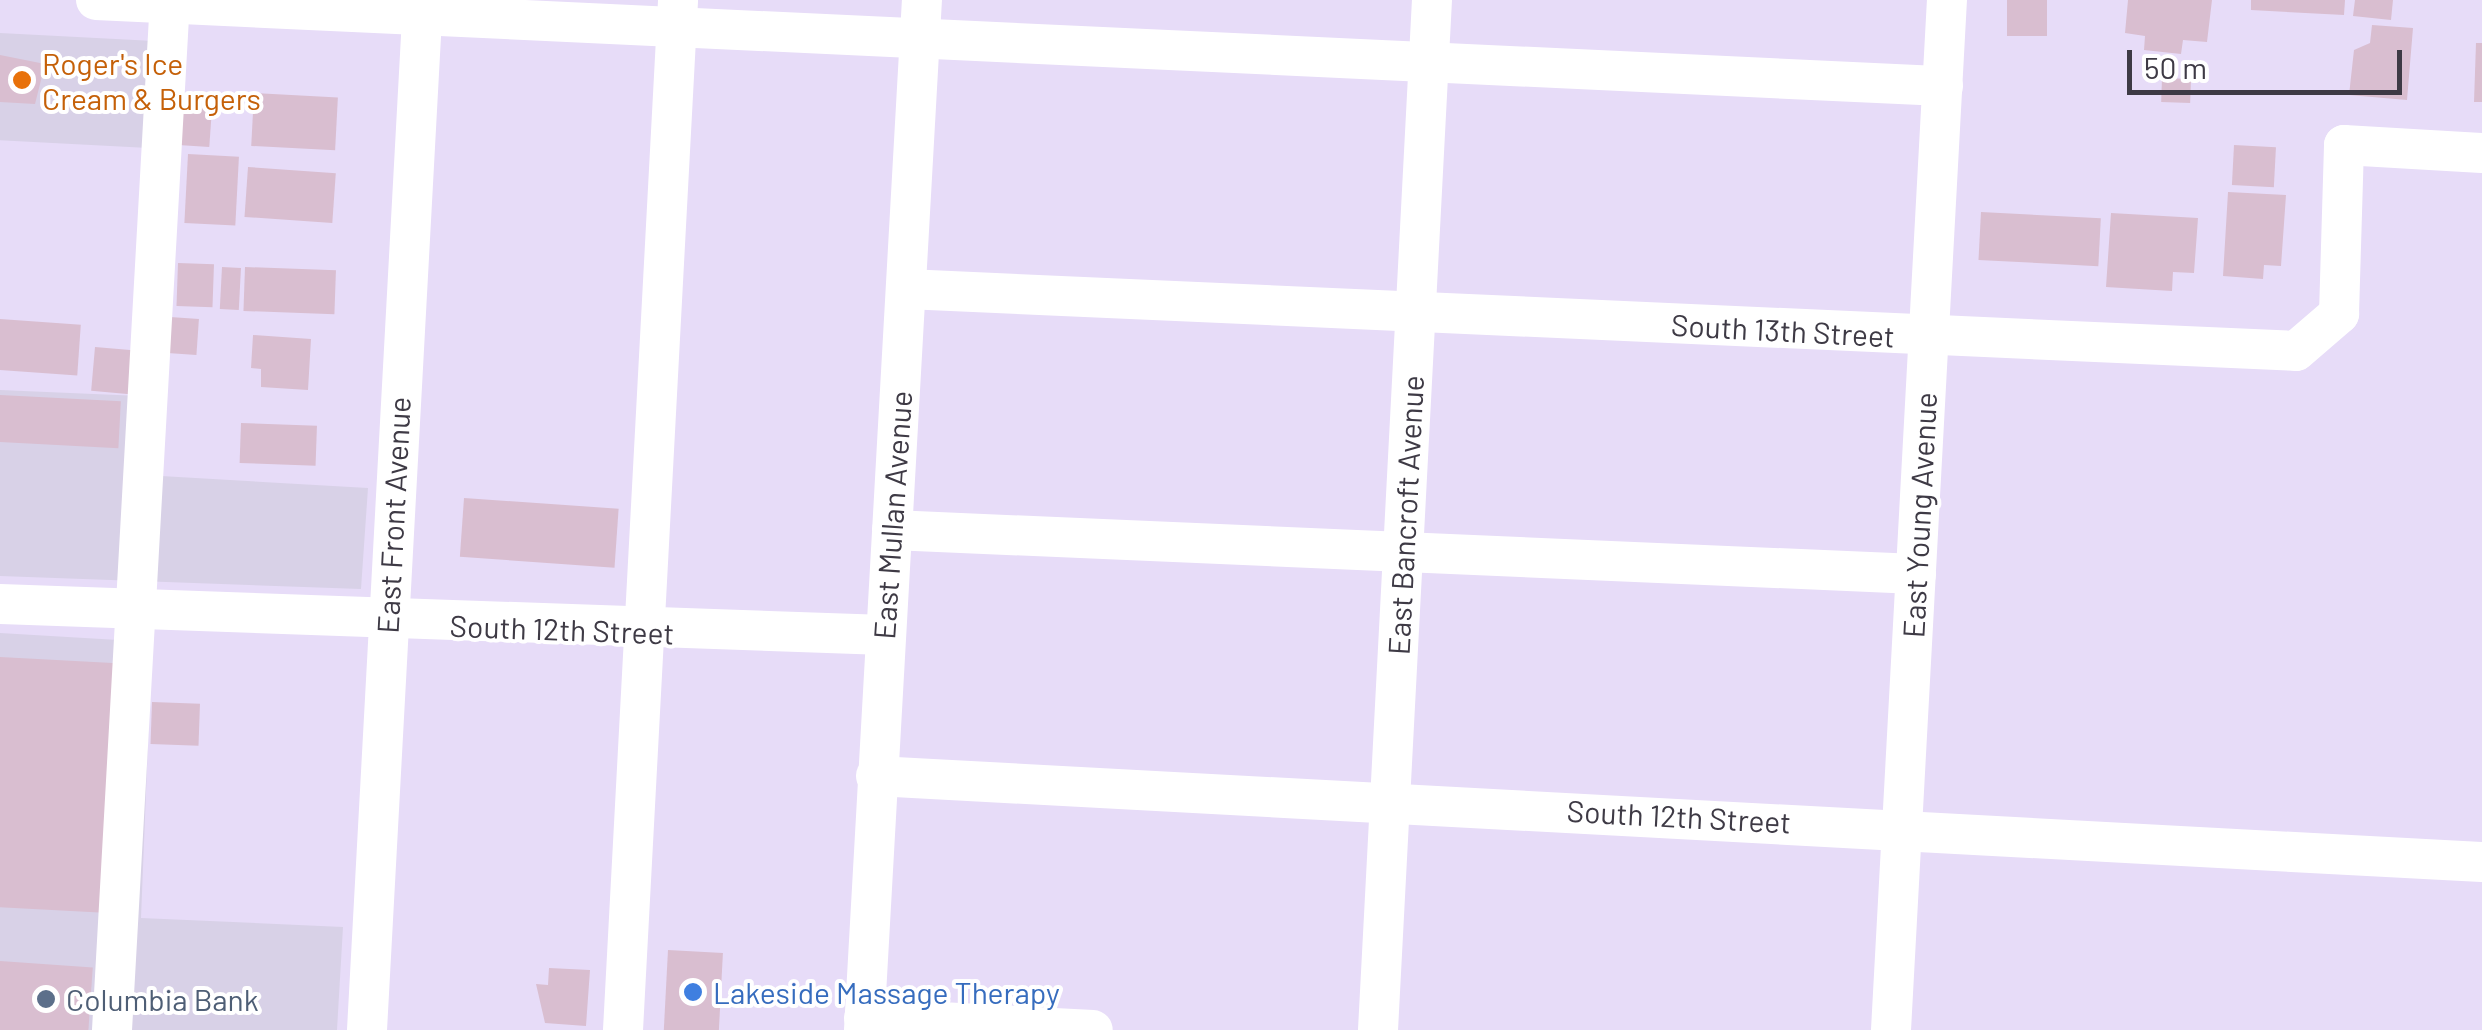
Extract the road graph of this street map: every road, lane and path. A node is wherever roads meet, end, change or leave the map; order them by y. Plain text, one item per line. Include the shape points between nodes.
1 (96, 0) edge
2 (1432, 0) edge
3 (1947, 0) edge
4 (170, 1) edge
5 (423, 7) edge
6 (678, 12) edge
7 (921, 18) edge
8 (1428, 61) junction
9 (1942, 86) junction
10 (2482, 153) edge
11 (906, 289) junction
12 (1416, 309) junction
13 (1929, 338) junction
14 (892, 530) junction
15 (1403, 550) junction
16 (1916, 574) junction
17 (0, 604) edge
18 (136, 610) junction
19 (387, 622) junction
20 (644, 634) junction
21 (885, 636) junction
22 (876, 776) junction
23 (1390, 801) junction
24 (1902, 827) junction
25 (2482, 862) edge
26 (864, 1024) edge
27 (112, 1030) edge
28 (367, 1030) edge
29 (623, 1030) edge
30 (1093, 1030) edge
31 (1378, 1030) edge
32 (1891, 1030) edge

1 - 4 street
2 - 8 street, East Bancroft Avenue
3 - 9 street, East Young Avenue
4 - 5 street
4 - 18 street
5 - 6 street
5 - 19 street, East Front Avenue
6 - 7 street
6 - 20 street
7 - 8 street
7 - 11 street, East Mullan Avenue
8 - 9 street
8 - 12 street, East Bancroft Avenue
9 - 13 street, East Young Avenue
10 - 13 street, South 13th Street via 2344,145 2339,314 2296,350
11 - 12 street, South 13th Street
11 - 14 street, East Mullan Avenue
12 - 13 street, South 13th Street
12 - 15 street, East Bancroft Avenue
13 - 16 street, East Young Avenue
14 - 15 street
14 - 21 street, East Mullan Avenue
15 - 16 street
15 - 23 street, East Bancroft Avenue
16 - 24 street, East Young Avenue
17 - 18 street, South 12th Street
18 - 19 street, South 12th Street
18 - 27 street
19 - 20 street, South 12th Street
19 - 28 street, East Front Avenue
20 - 21 street, South 12th Street
20 - 29 street
21 - 22 street, East Mullan Avenue
22 - 23 street, South 12th Street
22 - 26 street, East Mullan Avenue
23 - 24 street, South 12th Street
23 - 31 street, East Bancroft Avenue
24 - 25 street, South 12th Street
24 - 32 street, East Young Avenue
26 - 30 street

